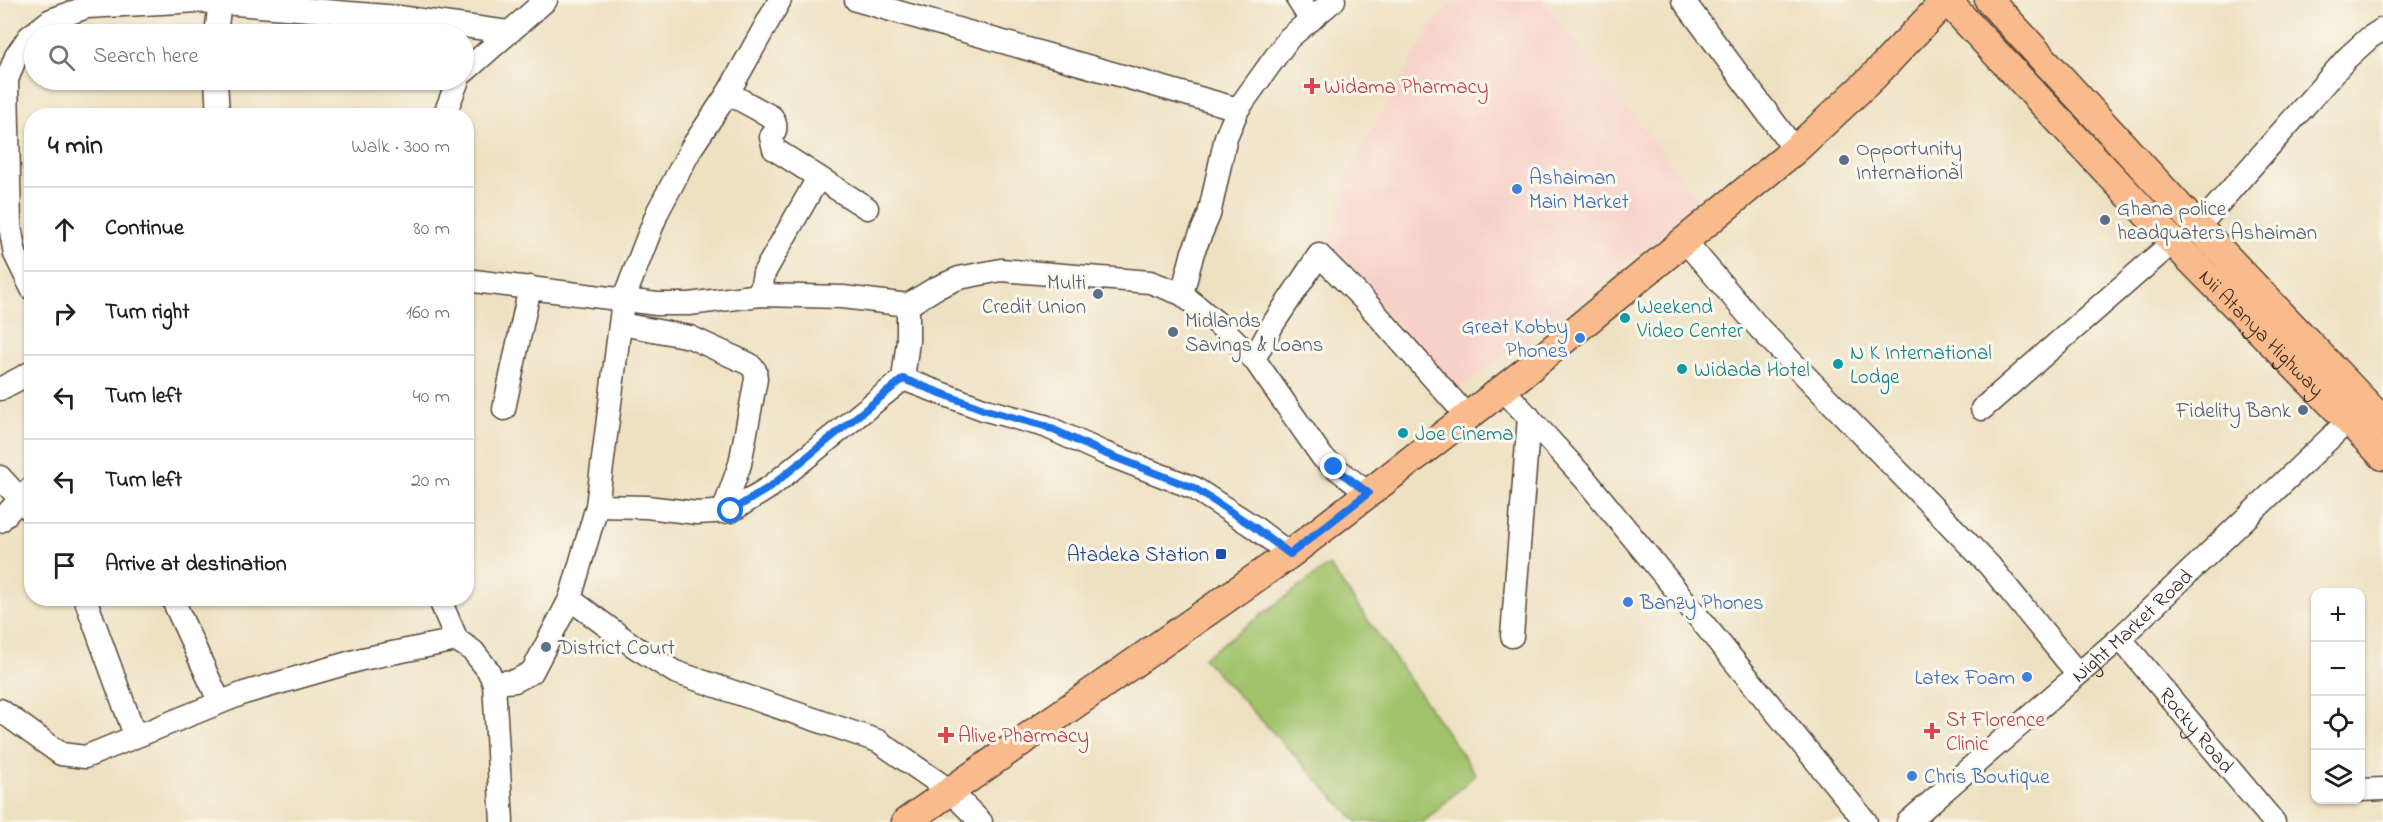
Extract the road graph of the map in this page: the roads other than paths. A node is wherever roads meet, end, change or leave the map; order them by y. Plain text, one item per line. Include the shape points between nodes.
1 (546, 0) edge
2 (780, 0) edge
3 (856, 0) edge
4 (1298, 0) edge
5 (1334, 0) edge
6 (1683, 0) edge
7 (1946, 0) edge
8 (1989, 0) edge
9 (206, 1) edge
10 (402, 9) edge
11 (1311, 20) junction
12 (46, 24) edge
13 (213, 24) edge
14 (471, 24) edge
15 (474, 25) edge
16 (2383, 29) edge
17 (508, 32) junction
18 (24, 44) edge
19 (474, 63) edge
20 (217, 90) edge
21 (454, 90) edge
22 (728, 93) junction
23 (218, 108) edge
24 (447, 108) edge
25 (1238, 109) junction
26 (1795, 150) junction
27 (818, 178) junction
28 (867, 208) dead end
29 (2198, 227) junction
30 (1685, 241) junction
31 (2173, 242) junction
32 (24, 269) edge
33 (474, 281) edge
34 (530, 287) junction
35 (1182, 294) junction
36 (760, 295) junction
37 (623, 301) junction
38 (909, 305) junction
39 (621, 324) junction
40 (1254, 359) junction
41 (24, 376) edge
42 (903, 379) junction
43 (1502, 388) junction
44 (0, 389) edge
45 (504, 409) dead end
46 (1982, 409) dead end
47 (1466, 415) junction
48 (1529, 417) junction
49 (2349, 420) junction
50 (2383, 422) edge
51 (2383, 456) edge
52 (0, 477) edge
53 (1368, 493) junction
54 (24, 497) edge
55 (24, 503) edge
56 (597, 506) junction
57 (723, 512) junction
58 (0, 521) edge
59 (1290, 554) junction
60 (570, 599) junction
61 (88, 606) edge
62 (176, 606) edge
63 (442, 606) edge
64 (1512, 636) dead end
65 (2120, 639) junction
66 (457, 640) junction
67 (2077, 673) junction
68 (494, 683) junction
69 (219, 701) junction
70 (0, 710) edge
71 (135, 735) junction
72 (2383, 789) edge
73 (949, 790) junction
74 (2365, 790) edge
75 (502, 822) edge
76 (906, 822) edge
77 (981, 822) edge
78 (1866, 822) edge
79 (1908, 822) edge
80 (2274, 822) edge

1 - 17 street
2 - 22 street
3 - 25 street
4 - 11 street
5 - 11 street
6 - 26 street
7 - 26 main road via 1872,78
7 - 31 main road, Nii Atanya Highway
8 - 29 main road
9 - 10 street
9 - 12 street via 87,7
9 - 13 street
10 - 14 street
11 - 25 street via 1289,38
15 - 17 street
16 - 29 street via 2347,58
17 - 19 street
18 - 32 street via 7,80 10,226 15,254
20 - 23 street
21 - 24 street
22 - 27 street via 772,117 776,124 771,137 774,149
22 - 37 street via 692,147 658,211
25 - 35 street via 1226,137 1209,215 1193,252
26 - 30 main road
27 - 28 street
27 - 36 street via 764,273
29 - 50 main road
30 - 43 main road
30 - 67 street via 1760,329 1989,565
31 - 46 street
31 - 49 main road, Nii Atanya Highway
33 - 34 street
34 - 37 street
34 - 45 street
35 - 38 street via 1150,282 1000,270 959,278
35 - 40 street
36 - 37 street via 689,304
36 - 38 street via 843,297
37 - 39 street
38 - 42 street
39 - 56 street
39 - 57 street via 690,337 755,370 740,464
40 - 47 street via 1319,255
40 - 53 street via 1323,458
41 - 44 street
42 - 57 street via 770,487
42 - 59 street via 986,410 1045,426 1194,488
43 - 47 main road
43 - 48 street
47 - 53 main road
48 - 64 street
48 - 78 street via 1585,479
49 - 51 main road, Nii Atanya Highway
49 - 65 street, Night Market Road
52 - 54 street
53 - 59 main road
55 - 58 street
56 - 57 street
56 - 60 street
59 - 73 main road
60 - 68 street via 532,672 515,681
60 - 73 street via 675,672 878,741
61 - 71 street
62 - 69 street
63 - 66 street
65 - 67 street, Night Market Road
65 - 80 street, Rocky Road
66 - 68 street via 473,651
66 - 69 street via 362,659
67 - 79 street, Night Market Road
68 - 75 street
69 - 71 street
70 - 71 street via 61,754 72,757 85,757
72 - 74 street
73 - 76 main road
73 - 77 street

